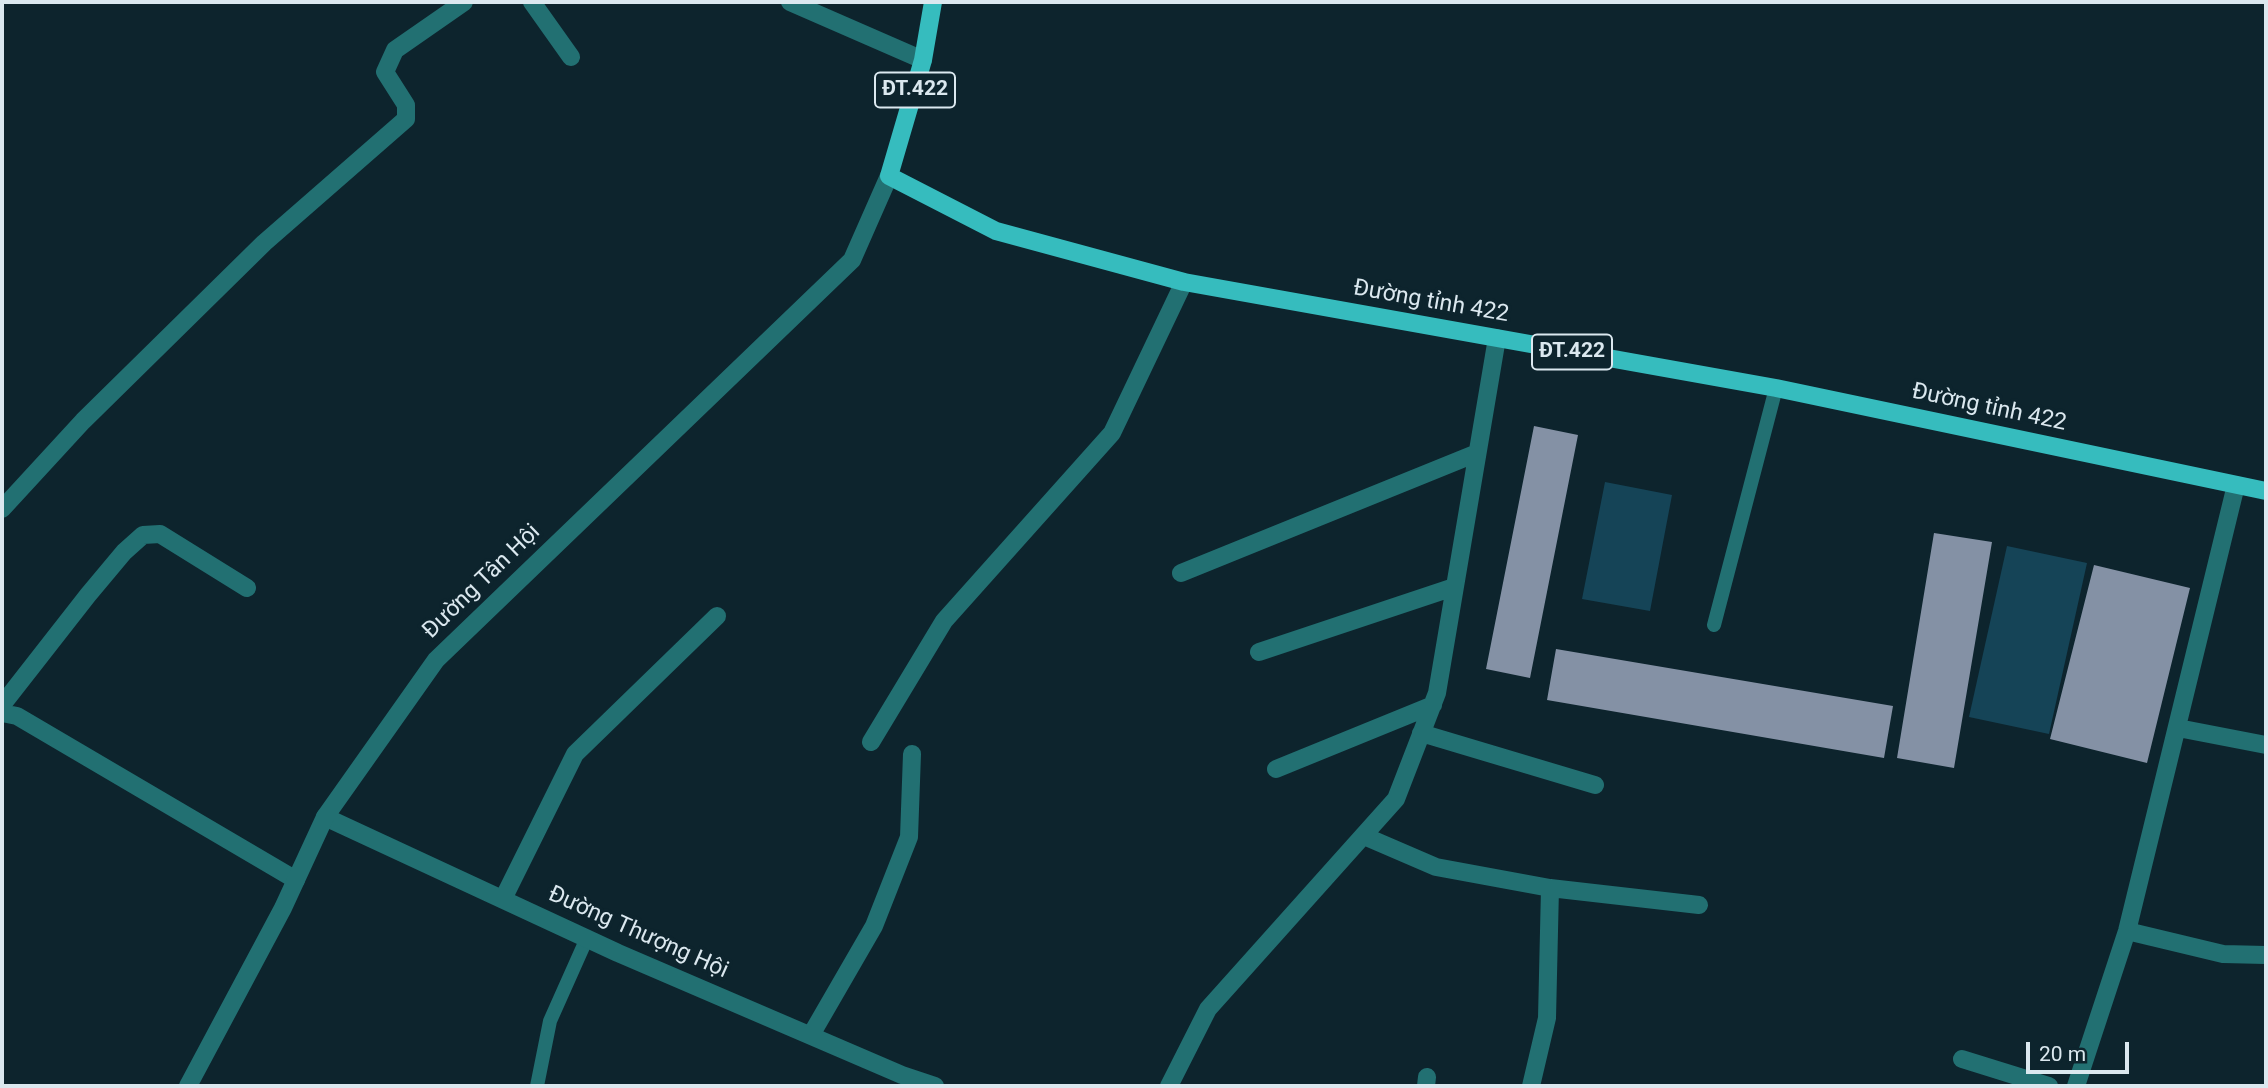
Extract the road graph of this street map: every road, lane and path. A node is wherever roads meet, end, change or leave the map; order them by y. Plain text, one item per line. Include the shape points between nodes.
1 (464, 2) edge
2 (532, 2) edge
3 (790, 2) edge
4 (933, 2) edge
5 (571, 57) dead end
6 (923, 60) junction
7 (889, 176) junction
8 (1184, 282) junction
9 (1497, 338) junction
10 (1776, 388) junction
11 (1477, 453) junction
12 (2236, 485) junction
13 (2266, 491) edge
14 (2, 509) edge
15 (1181, 573) dead end
16 (1454, 587) junction
17 (247, 589) dead end
18 (717, 615) dead end
19 (1714, 625) dead end
20 (1259, 652) dead end
21 (2, 705) edge
22 (1433, 705) junction
23 (2, 713) edge
24 (2178, 728) junction
25 (1421, 733) junction
26 (871, 742) dead end
27 (2266, 746) edge
28 (912, 754) dead end
29 (1276, 769) dead end
30 (1595, 785) dead end
31 (325, 817) junction
32 (1364, 836) junction
33 (296, 880) junction
34 (1550, 888) junction
35 (503, 899) junction
36 (1699, 905) dead end
37 (2127, 931) junction
38 (587, 939) junction
39 (2266, 955) edge
40 (811, 1035) junction
41 (1962, 1059) dead end
42 (188, 1086) edge
43 (537, 1086) edge
44 (935, 1086) edge
45 (1169, 1086) edge
46 (1531, 1086) edge
47 (2049, 1086) edge
48 (2076, 1086) edge

1 - 14 street via 395,50 385,72 406,105 406,119 254,253 83,421
2 - 5 street
3 - 6 street
4 - 6 main road, ĐT.422
6 - 7 main road, ĐT.422
7 - 8 main road, Đường tỉnh 422 / ĐT.422 via 996,231
7 - 31 street, Đường Tân Hội via 852,260 436,660
8 - 9 main road, Đường tỉnh 422 / ĐT.422
8 - 26 street via 1112,433 944,621
9 - 10 main road, Đường tỉnh 422 / ĐT.422
9 - 11 street
10 - 12 main road, Đường tỉnh 422 / ĐT.422
10 - 19 lane
11 - 15 street
11 - 16 street
12 - 13 main road, Đường tỉnh 422 / ĐT.422
12 - 24 street
16 - 20 street
16 - 22 street
17 - 21 street via 160,534 143,535 97,584
18 - 35 street via 575,754
22 - 25 street
22 - 29 street
23 - 33 street via 17,716
24 - 27 street
24 - 37 street
25 - 30 street
25 - 32 street via 1396,799
28 - 40 street via 909,837 874,926
31 - 33 street, Đường Tân Hội
31 - 35 street, Đường Thượng Hội
32 - 34 street via 1436,867
32 - 45 street via 1208,1009
33 - 42 street, Đường Tân Hội
34 - 36 street
34 - 46 street via 1547,1018
35 - 38 street, Đường Thượng Hội
37 - 39 street via 2223,954
37 - 48 street
38 - 40 street, Đường Thượng Hội
38 - 43 lane via 550,1020
40 - 44 street, Đường Thượng Hội
41 - 47 street

